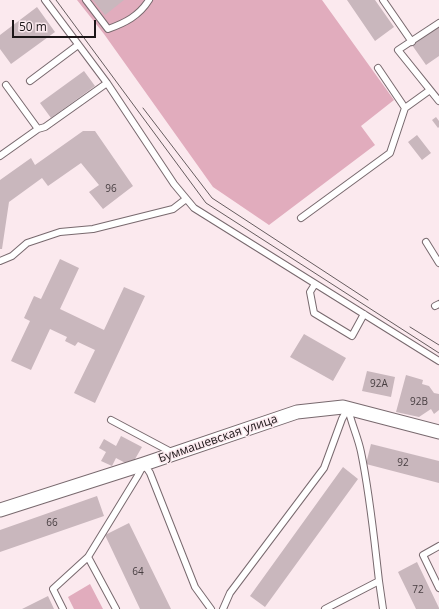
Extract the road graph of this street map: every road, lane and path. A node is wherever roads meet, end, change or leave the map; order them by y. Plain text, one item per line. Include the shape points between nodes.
1 (45, 0) edge
2 (86, 0) edge
3 (149, 0) edge
4 (383, 0) edge
5 (439, 23) edge
6 (412, 42) junction
7 (78, 45) junction
8 (378, 68) dead end
9 (30, 81) dead end
10 (107, 83) junction
11 (6, 86) dead end
12 (430, 90) junction
13 (439, 101) edge
14 (405, 108) junction
15 (38, 129) junction
16 (0, 156) edge
17 (186, 199) junction
18 (301, 218) dead end
19 (426, 242) dead end
20 (0, 261) edge
21 (439, 263) edge
22 (314, 284) junction
23 (364, 314) junction
24 (439, 361) edge
25 (348, 408) junction
26 (111, 420) dead end
27 (439, 432) edge
28 (175, 454) junction
29 (144, 464) junction
30 (0, 510) edge
31 (439, 546) edge
32 (88, 557) junction
33 (379, 581) junction
34 (439, 588) edge
35 (63, 609) edge
36 (116, 609) edge
37 (211, 609) edge
38 (223, 609) edge
39 (325, 609) edge
40 (383, 609) edge

1 - 7 lane
2 - 3 lane via 108,29 127,22 145,7
4 - 6 lane
5 - 6 lane
6 - 12 lane via 398,50
7 - 9 lane
7 - 10 lane
8 - 14 lane
10 - 15 lane via 45,127
10 - 17 lane
11 - 15 lane
12 - 13 lane
12 - 14 lane
14 - 18 lane via 390,153
15 - 16 lane
17 - 20 lane via 173,209 93,229 60,232 28,243 12,256
17 - 22 lane via 194,208
19 - 21 lane
22 - 23 lane
22 - 23 lane via 310,292 314,313 352,336
23 - 24 lane
25 - 27 street, Буммашевская улица
25 - 28 street, Буммашевская улица via 297,412
25 - 33 lane via 361,451 369,494
25 - 38 lane via 324,468 230,593
26 - 28 lane
28 - 29 street, Буммашевская улица
29 - 30 street, Буммашевская улица
29 - 32 lane
29 - 37 lane via 150,473 195,587
31 - 34 lane via 423,555
32 - 35 lane via 53,589
32 - 36 lane
33 - 39 lane
33 - 40 lane

